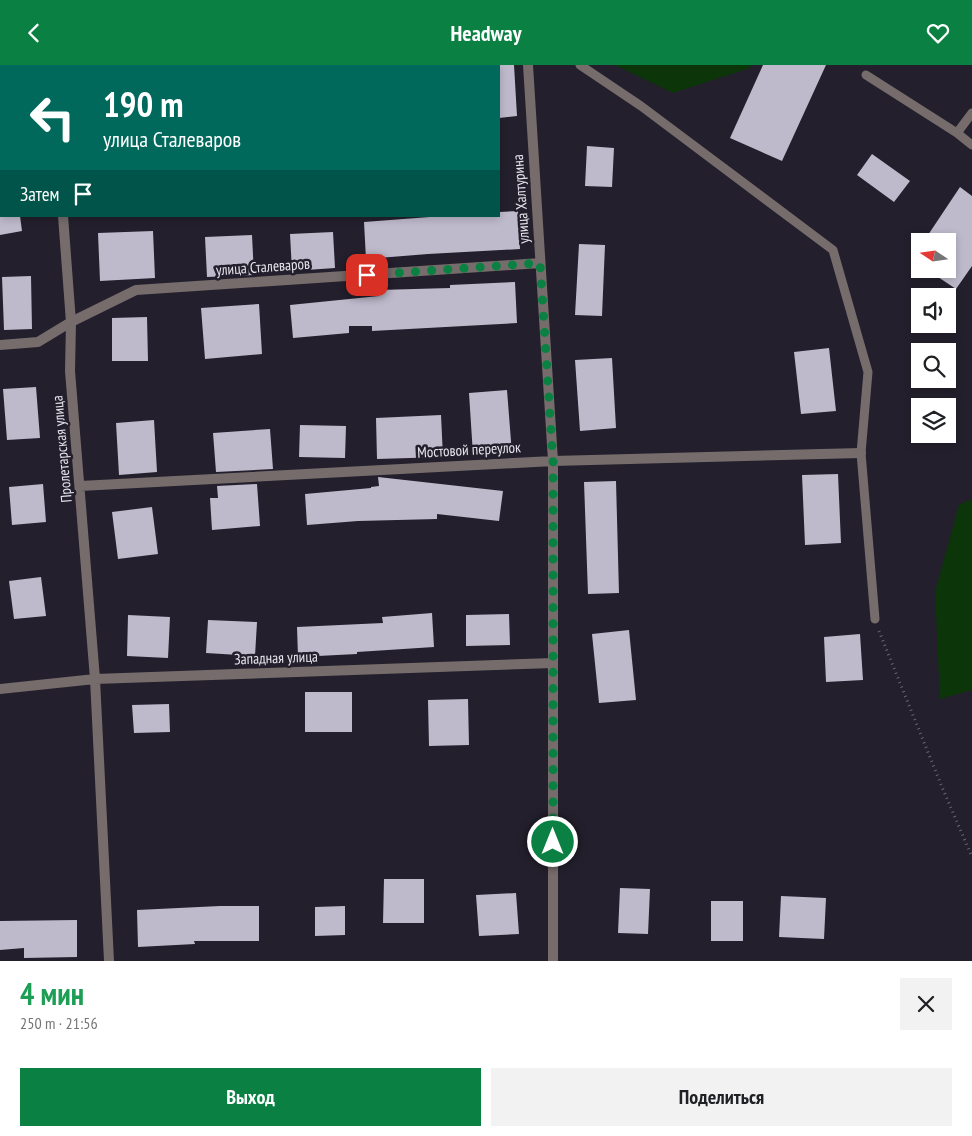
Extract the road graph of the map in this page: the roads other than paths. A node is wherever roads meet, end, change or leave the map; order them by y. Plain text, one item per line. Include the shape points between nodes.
1 (528, 65) edge
2 (580, 65) edge
3 (866, 75) dead end
4 (972, 113) edge
5 (957, 133) junction
6 (972, 145) edge
7 (63, 217) edge
8 (540, 263) junction
9 (71, 322) junction
10 (0, 345) edge
11 (861, 453) junction
12 (553, 461) junction
13 (80, 486) junction
14 (874, 619) road end
15 (553, 663) junction
16 (95, 679) junction
17 (0, 689) edge
18 (110, 961) edge
19 (553, 961) edge

1 - 8 street, улица Халтурина
2 - 11 lane via 641,106 833,250 868,372
3 - 5 lane
4 - 5 lane
5 - 6 lane
7 - 9 street, Пролетарская улица
8 - 9 street, улица Сталеваров via 136,290
8 - 12 street, улица Халтурина
9 - 10 street, улица Сталеваров via 38,342
9 - 13 street, Пролетарская улица via 70,371
11 - 12 street, Мостовой переулок
11 - 14 lane
12 - 13 street, Мостовой переулок
12 - 15 street, улица Халтурина
13 - 16 street, Пролетарская улица
15 - 16 street, Западная улица
15 - 19 street, улица Халтурина
16 - 17 street, Западная улица
16 - 18 street, Пролетарская улица

